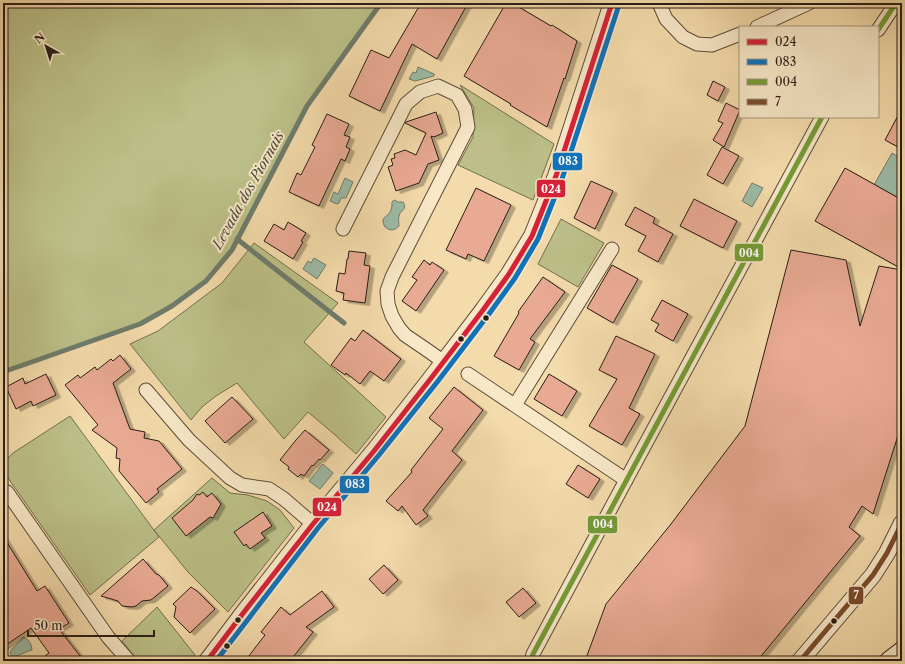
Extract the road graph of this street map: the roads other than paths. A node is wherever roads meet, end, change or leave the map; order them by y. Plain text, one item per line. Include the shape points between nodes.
1 (612, 3) edge
2 (659, 3) edge
3 (809, 3) edge
4 (896, 3) edge
5 (758, 26) edge
6 (879, 28) edge
7 (739, 34) edge
8 (821, 118) edge
9 (343, 229) dead end
10 (612, 249) dead end
11 (444, 362) junction
12 (468, 374) dead end
13 (146, 390) dead end
14 (515, 405) junction
15 (626, 480) junction
16 (7, 492) dead end
17 (902, 523) edge
18 (313, 524) junction
19 (902, 651) edge
20 (129, 661) edge
21 (207, 661) edge
22 (531, 661) edge
23 (800, 661) edge
24 (889, 661) edge

1 - 11 street via 556,176 532,236 509,274
2 - 7 street via 674,28 683,37 697,44 712,45
3 - 5 street
4 - 6 street
8 - 15 street
9 - 11 street via 406,104 420,92 438,86 457,95 465,109 468,127 387,291 388,304 399,328
10 - 14 street
11 - 18 street
12 - 14 street
13 - 18 street via 189,440 230,478 242,485 269,489
14 - 15 street
15 - 22 street
16 - 20 street via 108,637
17 - 23 street via 872,575
18 - 21 street
19 - 24 main road

